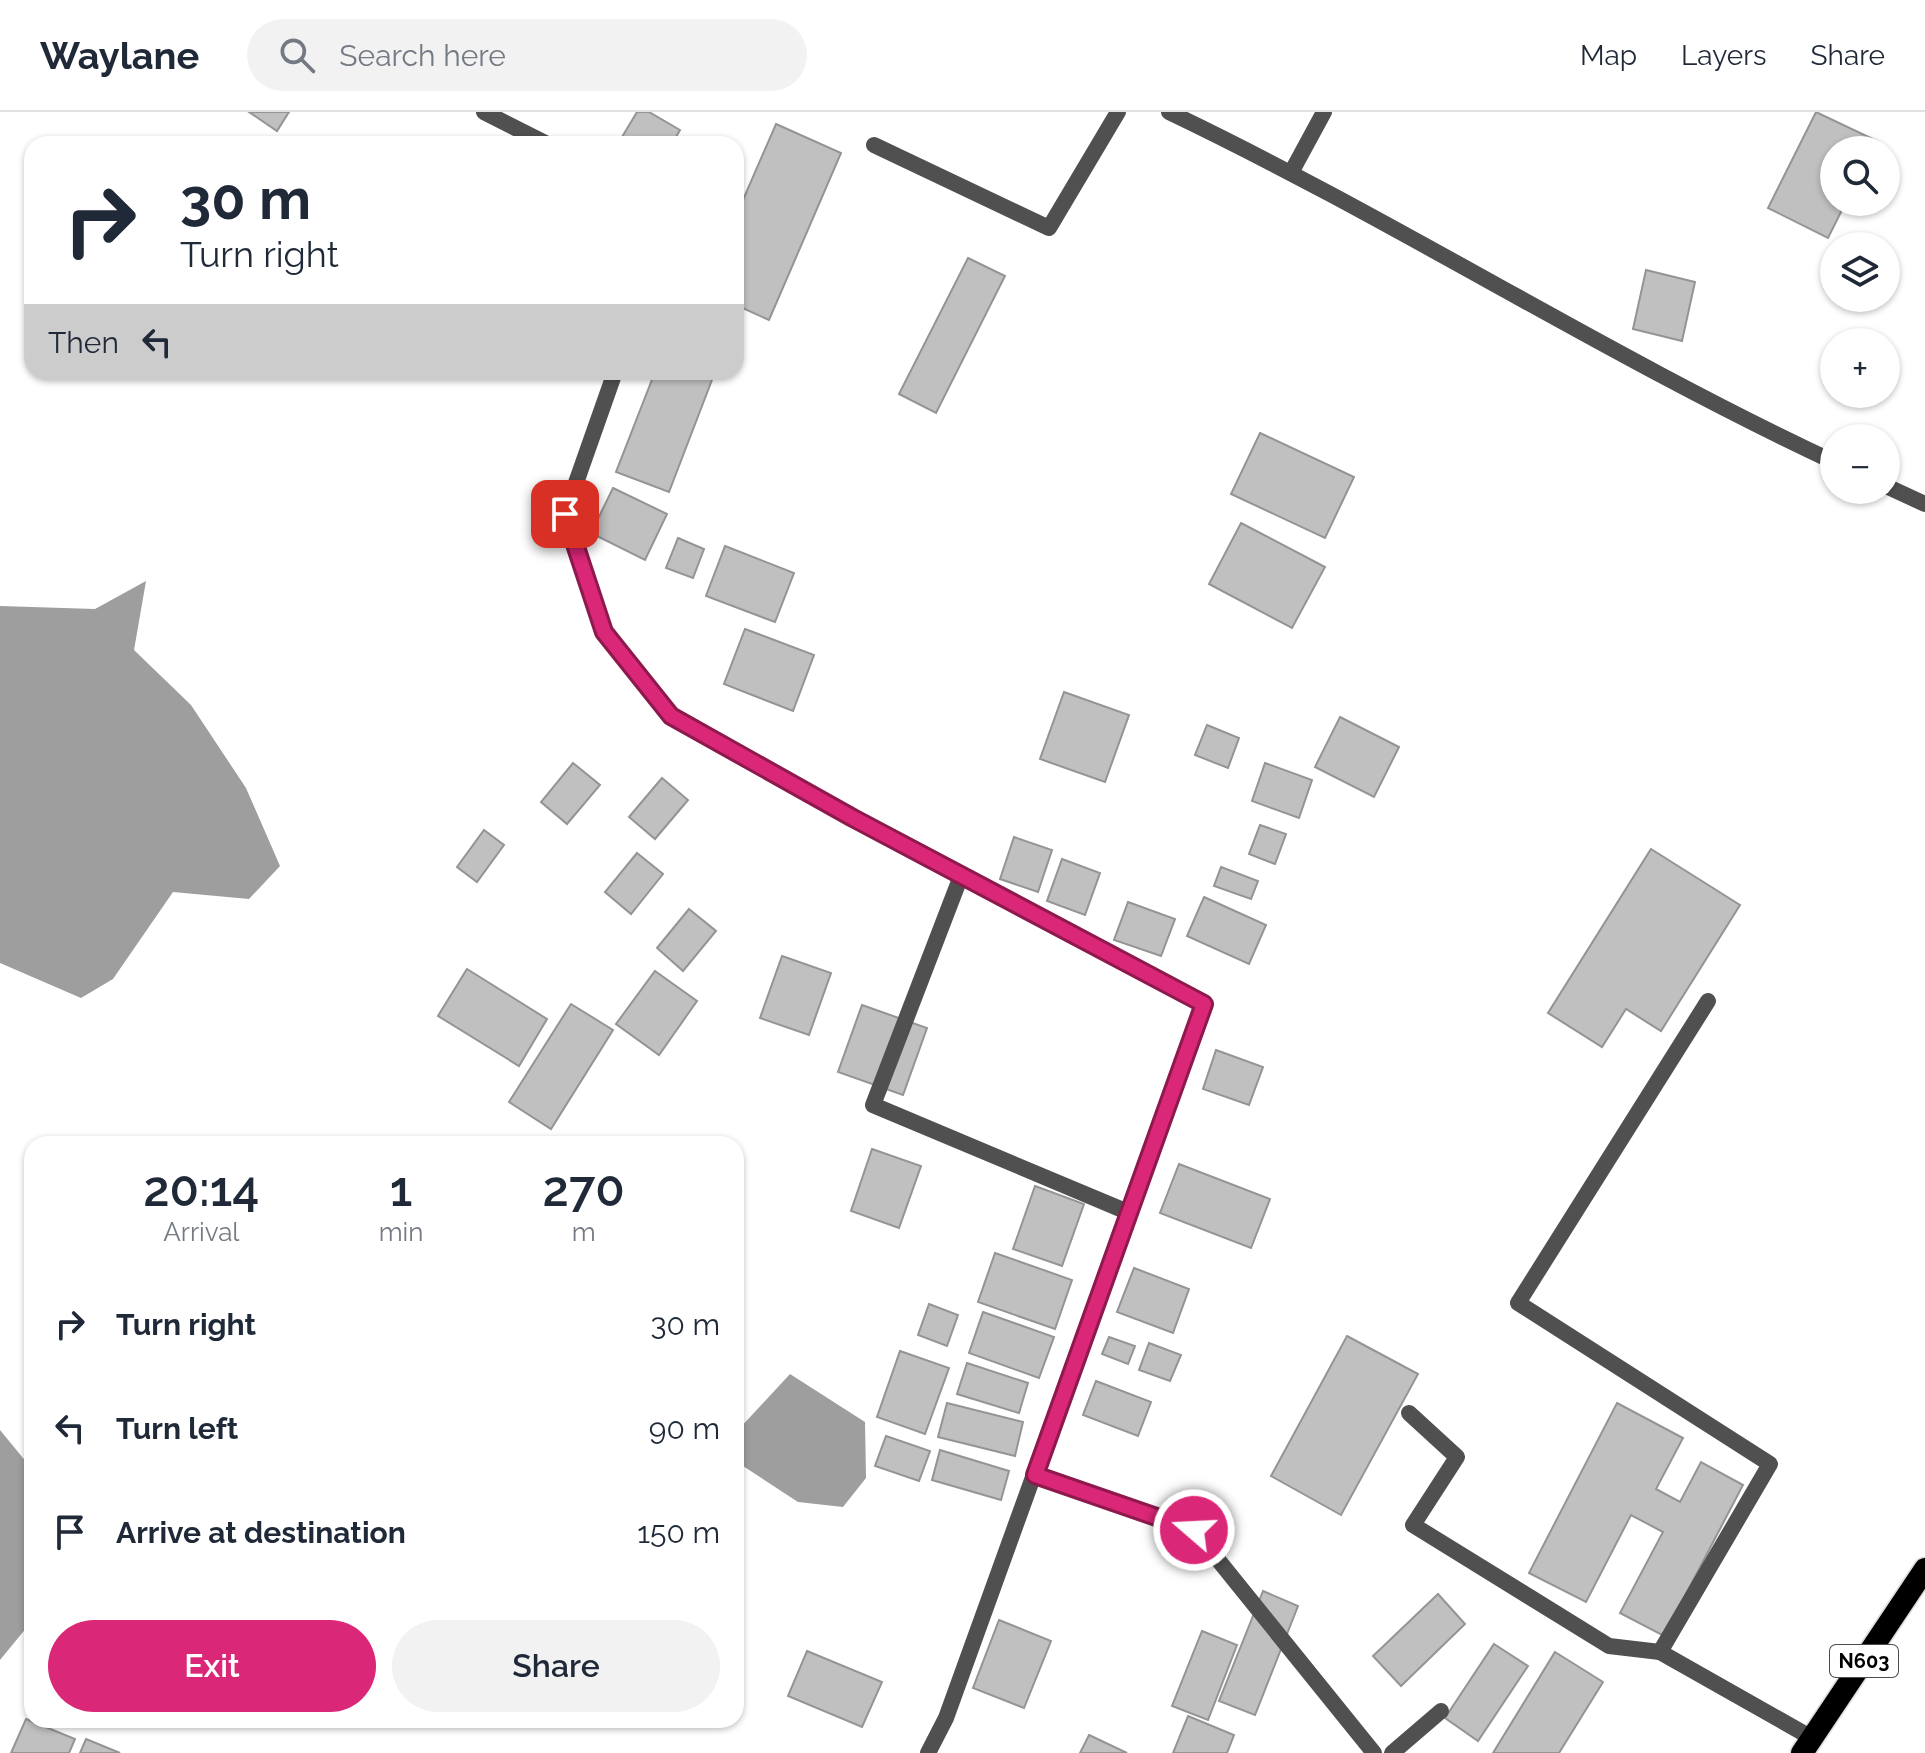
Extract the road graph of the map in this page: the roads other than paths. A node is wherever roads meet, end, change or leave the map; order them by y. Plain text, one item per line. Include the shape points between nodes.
1 (484, 112) edge
2 (1118, 112) edge
3 (1169, 112) edge
4 (1324, 112) edge
5 (531, 136) edge
6 (874, 145) dead end
7 (1292, 171) junction
8 (612, 380) edge
9 (1820, 455) edge
10 (1900, 492) edge
11 (1925, 504) edge
12 (961, 876) junction
13 (1708, 1001) dead end
14 (1130, 1213) junction
15 (1409, 1413) dead end
16 (1035, 1475) junction
17 (1925, 1569) edge
18 (1660, 1652) junction
19 (1441, 1711) dead end
20 (1807, 1746) edge
21 (928, 1753) edge
22 (1374, 1753) edge
23 (1392, 1753) edge

1 - 5 street
2 - 6 street via 1049,228
3 - 7 street
4 - 7 street
7 - 9 street via 1735,415
8 - 12 street via 565,514 604,632 671,716
10 - 11 street
12 - 14 street via 1204,1004
12 - 14 street via 873,1105
13 - 18 street via 1518,1303 1770,1464
14 - 16 street
15 - 18 street via 1457,1457 1413,1525 1609,1646
16 - 21 street via 946,1718
16 - 22 street via 1194,1530
17 - 20 highway, N603
18 - 20 street
19 - 23 street

